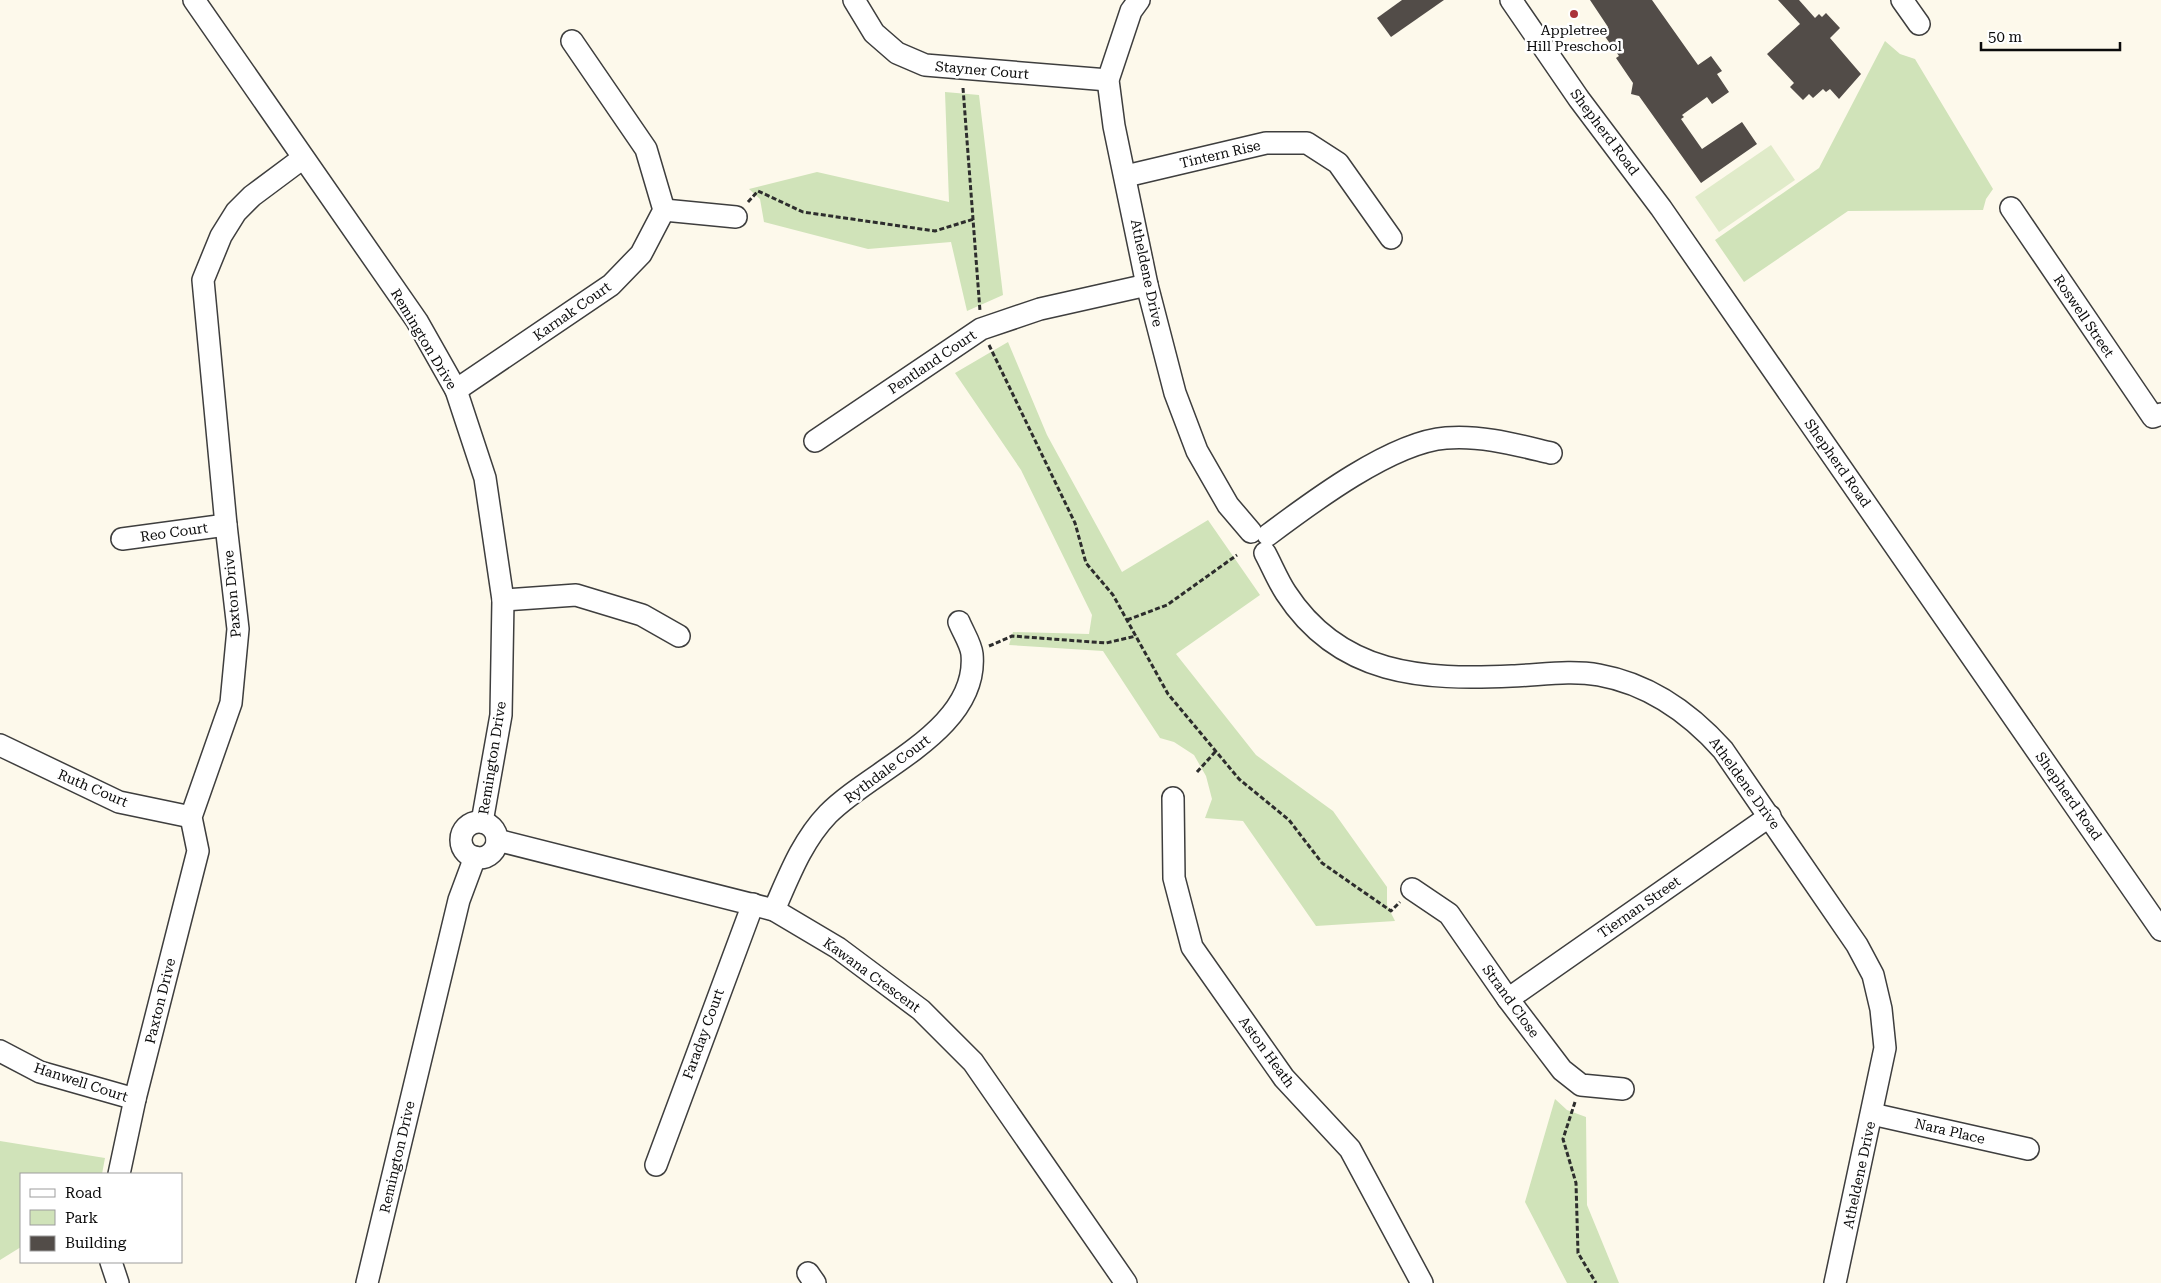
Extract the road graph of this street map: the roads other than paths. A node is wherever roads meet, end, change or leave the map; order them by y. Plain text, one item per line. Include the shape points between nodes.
1 (194, 0) edge
2 (854, 0) edge
3 (1139, 0) edge
4 (1512, 0) edge
5 (1902, 0) edge
6 (1919, 24) dead end
7 (572, 41) dead end
8 (1108, 80) junction
9 (303, 158) junction
10 (1126, 176) junction
11 (2011, 208) dead end
12 (664, 210) junction
13 (736, 217) road end
14 (1392, 238) dead end
15 (1147, 285) junction
16 (456, 390) junction
17 (2161, 414) edge
18 (815, 441) dead end
19 (1551, 453) dead end
20 (226, 525) junction
21 (122, 539) dead end
22 (1262, 540) junction
23 (504, 600) junction
24 (959, 622) dead end
25 (679, 636) dead end
26 (0, 745) edge
27 (1173, 798) dead end
28 (1770, 816) junction
29 (190, 817) junction
30 (482, 822) junction
31 (497, 840) junction
32 (475, 857) junction
33 (1412, 889) road end
34 (753, 904) junction
35 (774, 910) junction
36 (2161, 930) edge
37 (1508, 998) junction
38 (0, 1051) edge
39 (1623, 1089) dead end
40 (135, 1099) junction
41 (1872, 1114) junction
42 (2028, 1149) dead end
43 (656, 1165) dead end
44 (119, 1173) edge
45 (111, 1263) edge
46 (1120, 1281) edge
47 (118, 1283) edge
48 (367, 1283) edge
49 (1422, 1283) edge
50 (1835, 1283) edge

1 - 9 street, Remington Drive
2 - 8 street, Stayner Court via 874,33 897,53 925,65
3 - 8 street, Atheldene Drive via 1131,11
4 - 36 street, Shepherd Road via 1579,99 1661,208
5 - 6 street
7 - 12 street via 646,148
8 - 10 street, Atheldene Drive via 1114,126
9 - 16 street, Remington Drive via 417,321
9 - 20 street, Paxton Drive via 236,212 221,236 203,280
10 - 14 street, Tintern Rise via 1266,143 1307,143 1338,163
10 - 15 street, Atheldene Drive
11 - 17 street, Roswell Street via 2152,416
12 - 13 street
12 - 16 street, Karnak Court via 641,254 611,284
15 - 18 street, Pentland Court via 1040,309 981,329
15 - 22 street, Atheldene Drive via 1175,393 1197,451 1228,505
16 - 23 street, Remington Drive via 485,478
19 - 22 street via 1486,439 1445,438 1408,448 1371,464
20 - 21 street, Reo Court
20 - 29 street, Paxton Drive via 238,629 231,703
22 - 28 street, Atheldene Drive via 1286,593 1308,620 1356,656 1387,669 1439,678 1569,673 1599,675 1628,683 1659,696 1707,732
23 - 25 street via 576,595 642,615
23 - 30 street, Remington Drive via 501,714
24 - 35 street, Rythdale Court via 972,653 970,677 960,701 932,737 856,790 828,814 810,836
26 - 29 street, Ruth Court via 119,802
27 - 49 street, Aston Heath via 1174,878 1192,947 1284,1078 1350,1149
28 - 37 street, Tiernan Street
28 - 41 street, Atheldene Drive via 1857,944 1873,975 1881,1008 1885,1048
29 - 40 street, Paxton Drive via 198,851
30 - 31 street via 493,828
30 - 32 street via 470,824 463,834 465,850
31 - 32 street via 493,852
31 - 34 street, Kawana Crescent
32 - 48 street, Remington Drive via 459,900
33 - 37 street, Strand Close via 1450,914
34 - 35 street, Kawana Crescent
34 - 43 street, Faraday Court
35 - 46 street, Kawana Crescent via 838,948 920,1010 973,1062
37 - 39 street, Strand Close via 1562,1070 1581,1085
38 - 40 street, Hanwell Court via 40,1072
40 - 44 street, Paxton Drive
41 - 42 street, Nara Place
41 - 50 street, Atheldene Drive
45 - 47 street

